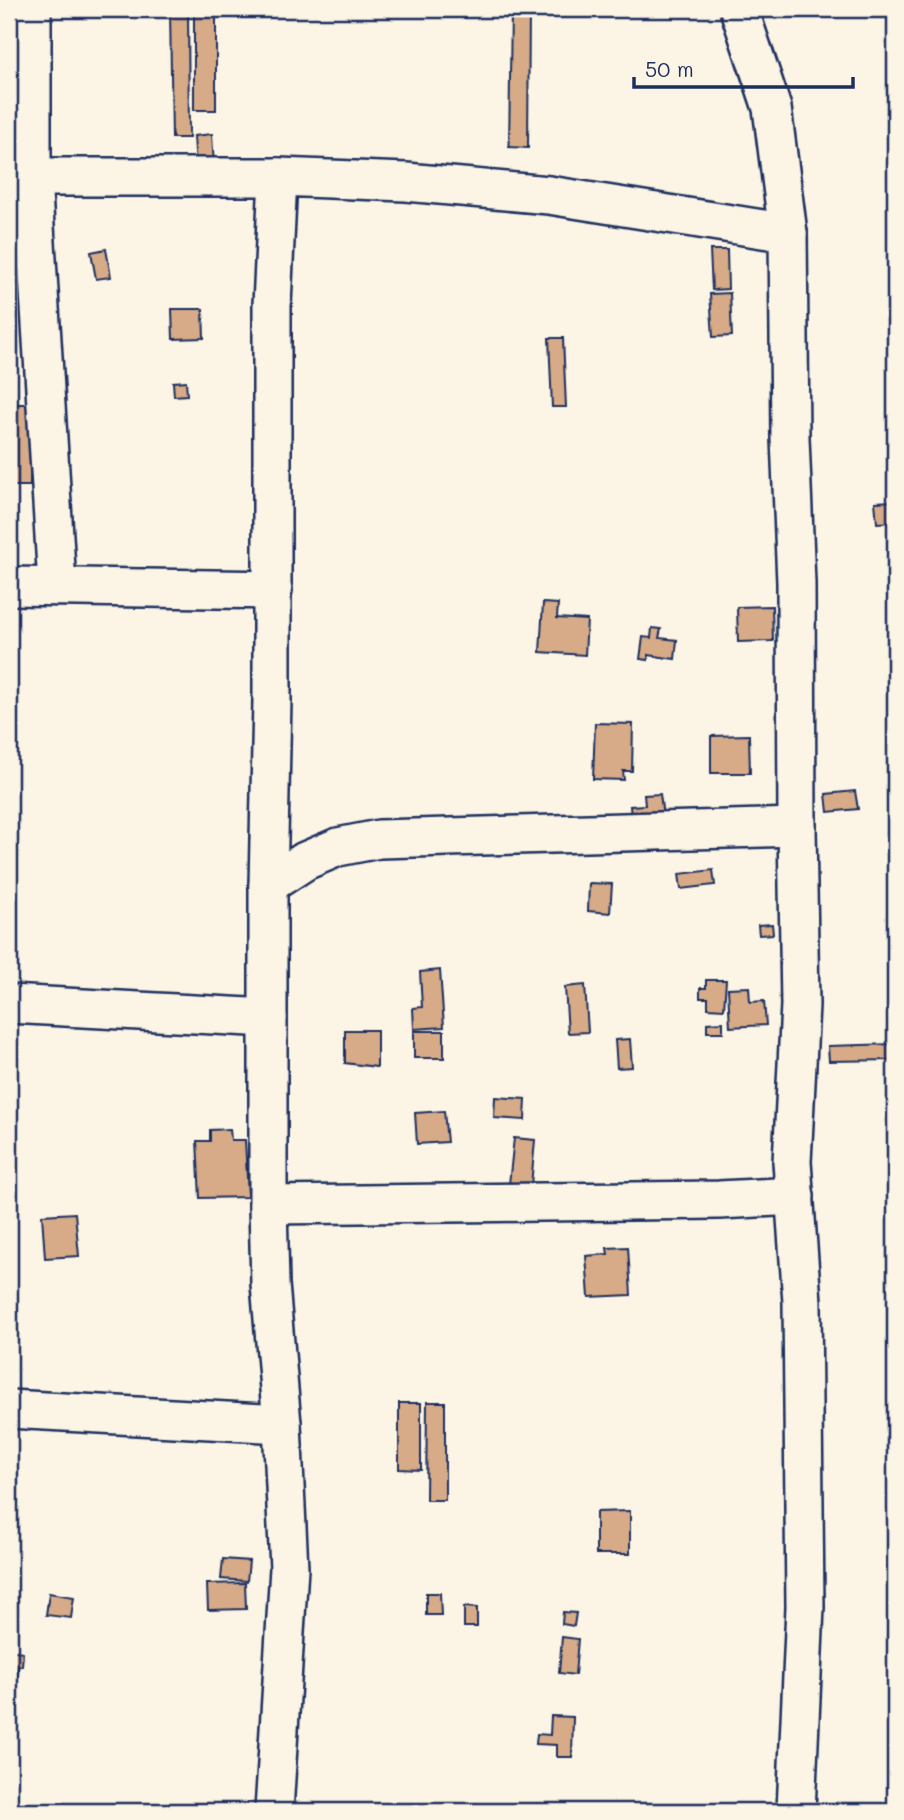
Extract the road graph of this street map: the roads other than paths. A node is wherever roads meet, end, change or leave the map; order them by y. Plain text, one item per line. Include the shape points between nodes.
1 (32, 9) edge
2 (739, 9) edge
3 (20, 177) edge
4 (278, 177) junction
5 (788, 233) junction
6 (57, 585) junction
7 (9, 586) edge
8 (273, 590) junction
9 (797, 827) junction
10 (268, 885) junction
11 (9, 1004) edge
12 (268, 1018) junction
13 (795, 1196) junction
14 (268, 1205) junction
15 (9, 1409) edge
16 (282, 1424) junction
17 (274, 1811) edge
18 (796, 1811) edge

1 - 3 street
2 - 5 street via 772,108
3 - 4 street
3 - 6 street
4 - 5 street via 549,195
4 - 8 street via 272,305
5 - 9 street
6 - 7 street
6 - 8 street
8 - 10 street
9 - 10 street via 379,839 338,847
9 - 13 street via 800,1005 792,1162
10 - 12 street
11 - 12 street
12 - 14 street
13 - 14 street
13 - 18 street via 802,1301 805,1607
14 - 16 street
15 - 16 street
16 - 17 street via 289,1568

